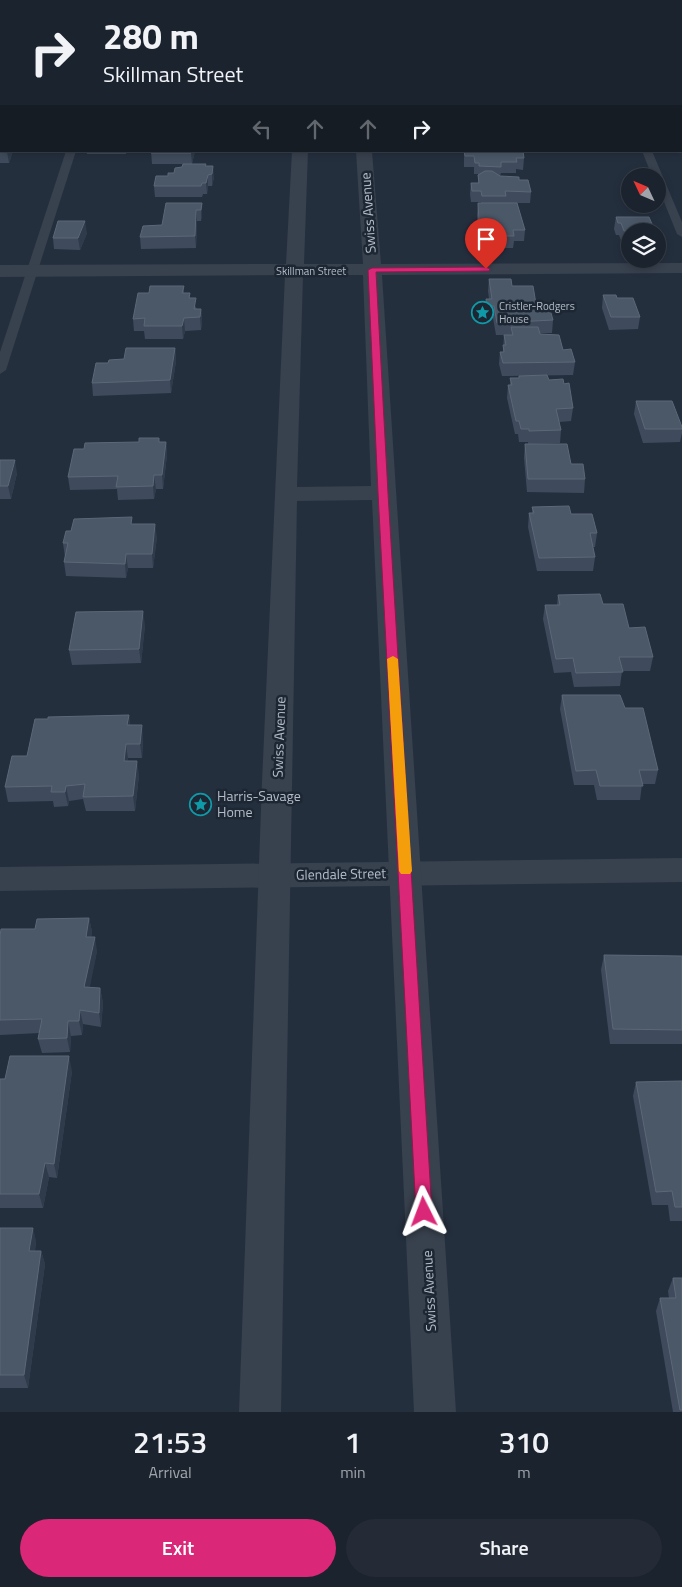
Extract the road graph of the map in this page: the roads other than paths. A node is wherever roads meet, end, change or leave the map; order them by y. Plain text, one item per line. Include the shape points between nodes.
1 (71, 152) edge
2 (300, 152) edge
3 (364, 152) edge
4 (647, 152) edge
5 (654, 168) edge
6 (666, 197) edge
7 (682, 234) edge
8 (682, 268) edge
9 (372, 270) junction
10 (0, 271) edge
11 (31, 271) junction
12 (294, 271) junction
13 (0, 370) edge
14 (383, 493) junction
15 (287, 494) junction
16 (682, 870) edge
17 (406, 873) junction
18 (274, 876) junction
19 (0, 879) edge
20 (260, 1412) edge
21 (435, 1412) edge

1 - 11 lane
2 - 12 street, Swiss Avenue
3 - 9 street, Swiss Avenue
4 - 5 lane
6 - 7 lane
8 - 9 street, Skillman Street
9 - 12 street, Skillman Street
9 - 14 street, Swiss Avenue
10 - 11 street, Skillman Street
11 - 12 street, Skillman Street
11 - 13 lane
12 - 15 street, Swiss Avenue
14 - 15 street
14 - 17 street, Swiss Avenue
15 - 18 street, Swiss Avenue
16 - 17 street, Glendale Street
17 - 18 street, Glendale Street
17 - 21 street, Swiss Avenue
18 - 19 street, Glendale Street
18 - 20 street, Swiss Avenue

